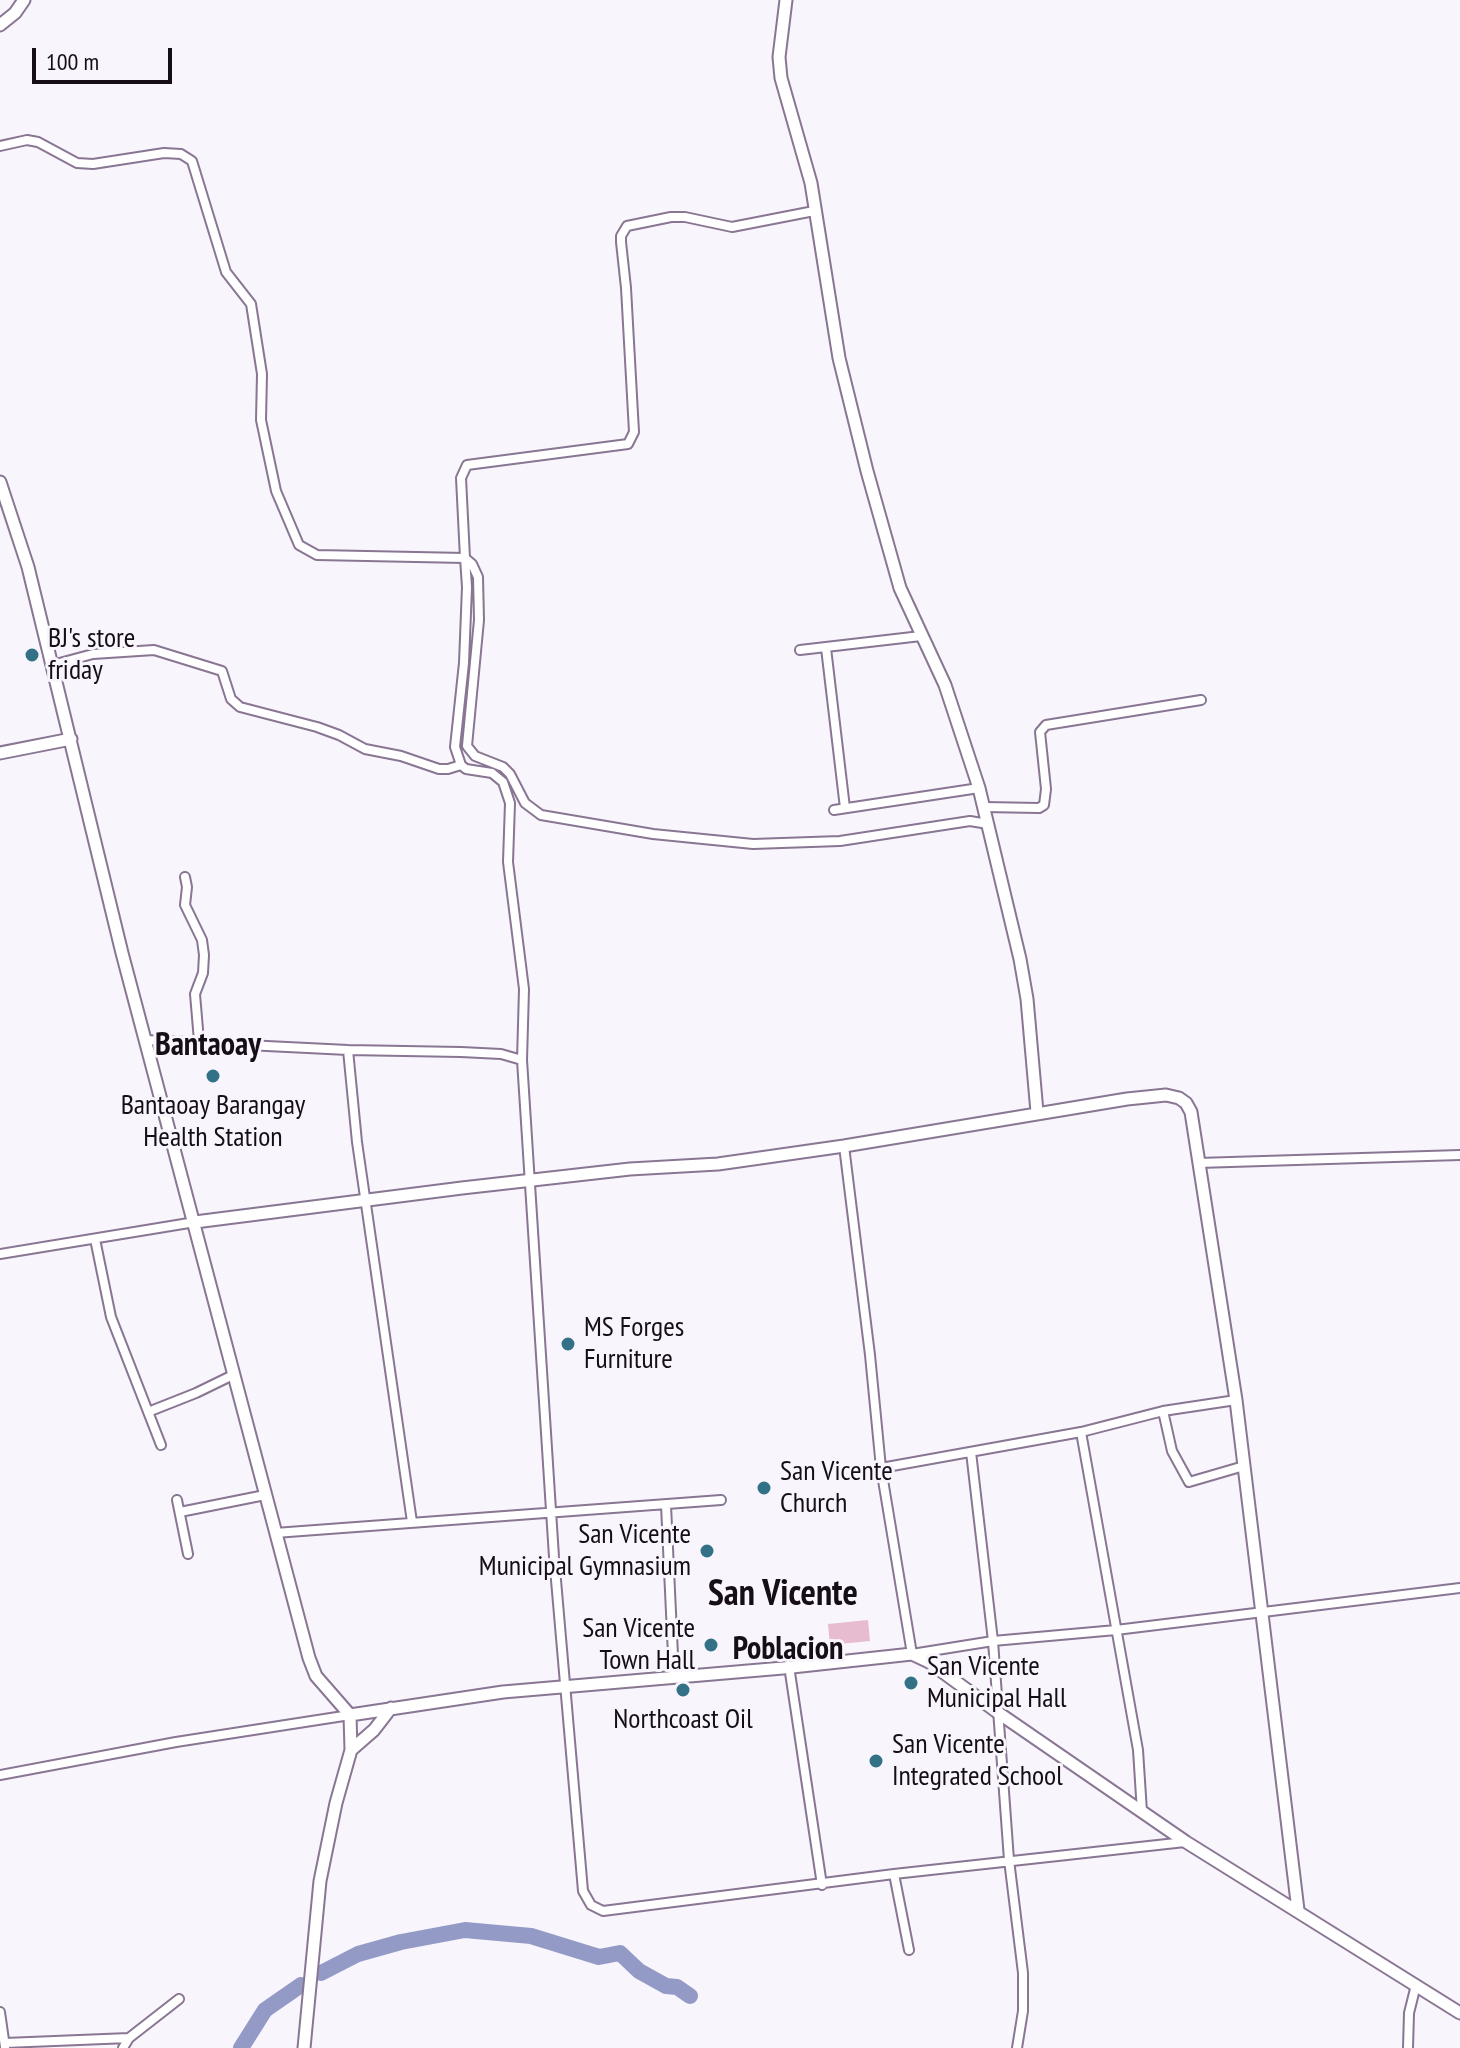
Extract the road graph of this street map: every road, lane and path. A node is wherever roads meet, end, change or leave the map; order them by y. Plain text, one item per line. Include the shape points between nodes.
1 (24, 0) edge
2 (786, 0) edge
3 (0, 25) edge
4 (0, 146) edge
5 (814, 211) junction
6 (0, 482) edge
7 (465, 558) junction
8 (921, 636) junction
9 (826, 648) junction
10 (800, 650) dead end
11 (52, 665) junction
12 (1201, 700) dead end
13 (71, 739) junction
14 (0, 753) edge
15 (461, 765) junction
16 (979, 788) junction
17 (984, 807) junction
18 (845, 808) junction
19 (834, 810) dead end
20 (988, 824) junction
21 (185, 877) dead end
22 (145, 1040) junction
23 (199, 1041) junction
24 (348, 1050) junction
25 (522, 1060) junction
26 (1037, 1112) junction
27 (844, 1146) junction
28 (1460, 1155) edge
29 (1198, 1163) junction
30 (530, 1181) junction
31 (367, 1200) junction
32 (195, 1222) junction
33 (95, 1239) junction
34 (0, 1254) edge
35 (233, 1375) junction
36 (1236, 1400) junction
37 (1163, 1411) junction
38 (148, 1412) junction
39 (1081, 1432) junction
40 (161, 1445) dead end
41 (971, 1452) junction
42 (1244, 1466) junction
43 (881, 1468) junction
44 (265, 1495) junction
45 (177, 1500) dead end
46 (721, 1500) dead end
47 (666, 1505) junction
48 (180, 1512) junction
49 (553, 1513) junction
50 (412, 1522) junction
51 (275, 1533) junction
52 (188, 1554) dead end
53 (1460, 1588) edge
54 (1262, 1612) junction
55 (1116, 1630) junction
56 (993, 1641) junction
57 (912, 1654) junction
58 (789, 1666) junction
59 (674, 1677) junction
60 (564, 1688) junction
61 (391, 1708) junction
62 (1000, 1714) junction
63 (350, 1715) junction
64 (351, 1750) junction
65 (0, 1775) edge
66 (1142, 1812) junction
67 (1186, 1842) junction
68 (1009, 1860) junction
69 (894, 1874) junction
70 (822, 1885) junction
71 (1298, 1910) junction
72 (909, 1950) dead end
73 (1416, 1985) junction
74 (179, 1999) dead end
75 (0, 2012) edge
76 (1460, 2013) edge
77 (129, 2038) junction
78 (5, 2046) edge
79 (123, 2048) edge
80 (304, 2048) edge
81 (1017, 2048) edge
82 (1408, 2048) edge

1 - 3 street
2 - 5 street via 781,78
4 - 7 street via 38,142 77,163 164,153 192,161 226,272 251,304 269,464 299,545 317,555
5 - 7 street via 732,227 685,217 627,226 621,242 631,439 616,447 467,465 461,478
5 - 8 street via 839,358 867,471 900,588
6 - 11 street
7 - 15 street via 464,663 455,747
7 - 20 street via 478,577 479,620 467,746 475,756 503,767 525,803 541,815 753,844 840,841 970,821
8 - 9 street
8 - 16 street via 945,685
9 - 10 street
9 - 18 street
11 - 13 street
11 - 15 street via 93,654 154,650 222,671 231,699 240,707 439,769
12 - 17 street via 1046,725 1040,732 1044,805
13 - 14 street
13 - 22 street
15 - 25 street via 492,773 508,791 508,862 524,989
16 - 17 street
16 - 18 street
17 - 20 street
18 - 19 street
20 - 26 street via 1027,999
21 - 23 street via 185,905 204,955 195,994
22 - 23 street
22 - 32 street
23 - 24 street
24 - 25 street via 501,1054
24 - 31 street
25 - 30 street
26 - 27 street
26 - 29 street via 1166,1095 1179,1098 1191,1112
27 - 30 street
27 - 43 street
28 - 29 street
29 - 36 street
30 - 31 street
30 - 49 street
31 - 32 street
31 - 50 street
32 - 33 street
32 - 35 street
33 - 34 street
33 - 38 street via 111,1317
35 - 38 street
35 - 44 street
36 - 37 street
36 - 42 street
37 - 39 street
37 - 42 street via 1169,1443 1186,1480
38 - 40 street
39 - 41 street
39 - 55 street
41 - 43 street
41 - 56 street
42 - 54 street
43 - 57 street
44 - 48 street
44 - 51 street
45 - 48 street
46 - 47 street
47 - 49 street
47 - 59 street
48 - 52 street
49 - 50 street
49 - 60 street
50 - 51 street
51 - 63 street via 313,1671
53 - 54 street
54 - 55 street
54 - 71 street
55 - 56 street
55 - 66 street via 1138,1750
56 - 57 street
56 - 62 street
57 - 58 street
57 - 62 street
58 - 59 street
58 - 70 street
59 - 60 street
60 - 61 street
60 - 70 street via 583,1891 591,1905 603,1911
61 - 63 street
61 - 64 street
62 - 66 street
62 - 68 street
63 - 64 street
63 - 65 street
64 - 80 street via 320,1881
66 - 67 street
67 - 68 street
67 - 71 street
68 - 69 street
68 - 81 street via 1023,1973
69 - 70 street
69 - 72 street
71 - 73 street
73 - 76 street
73 - 82 street
74 - 77 street
75 - 78 street
77 - 78 street
77 - 79 street

